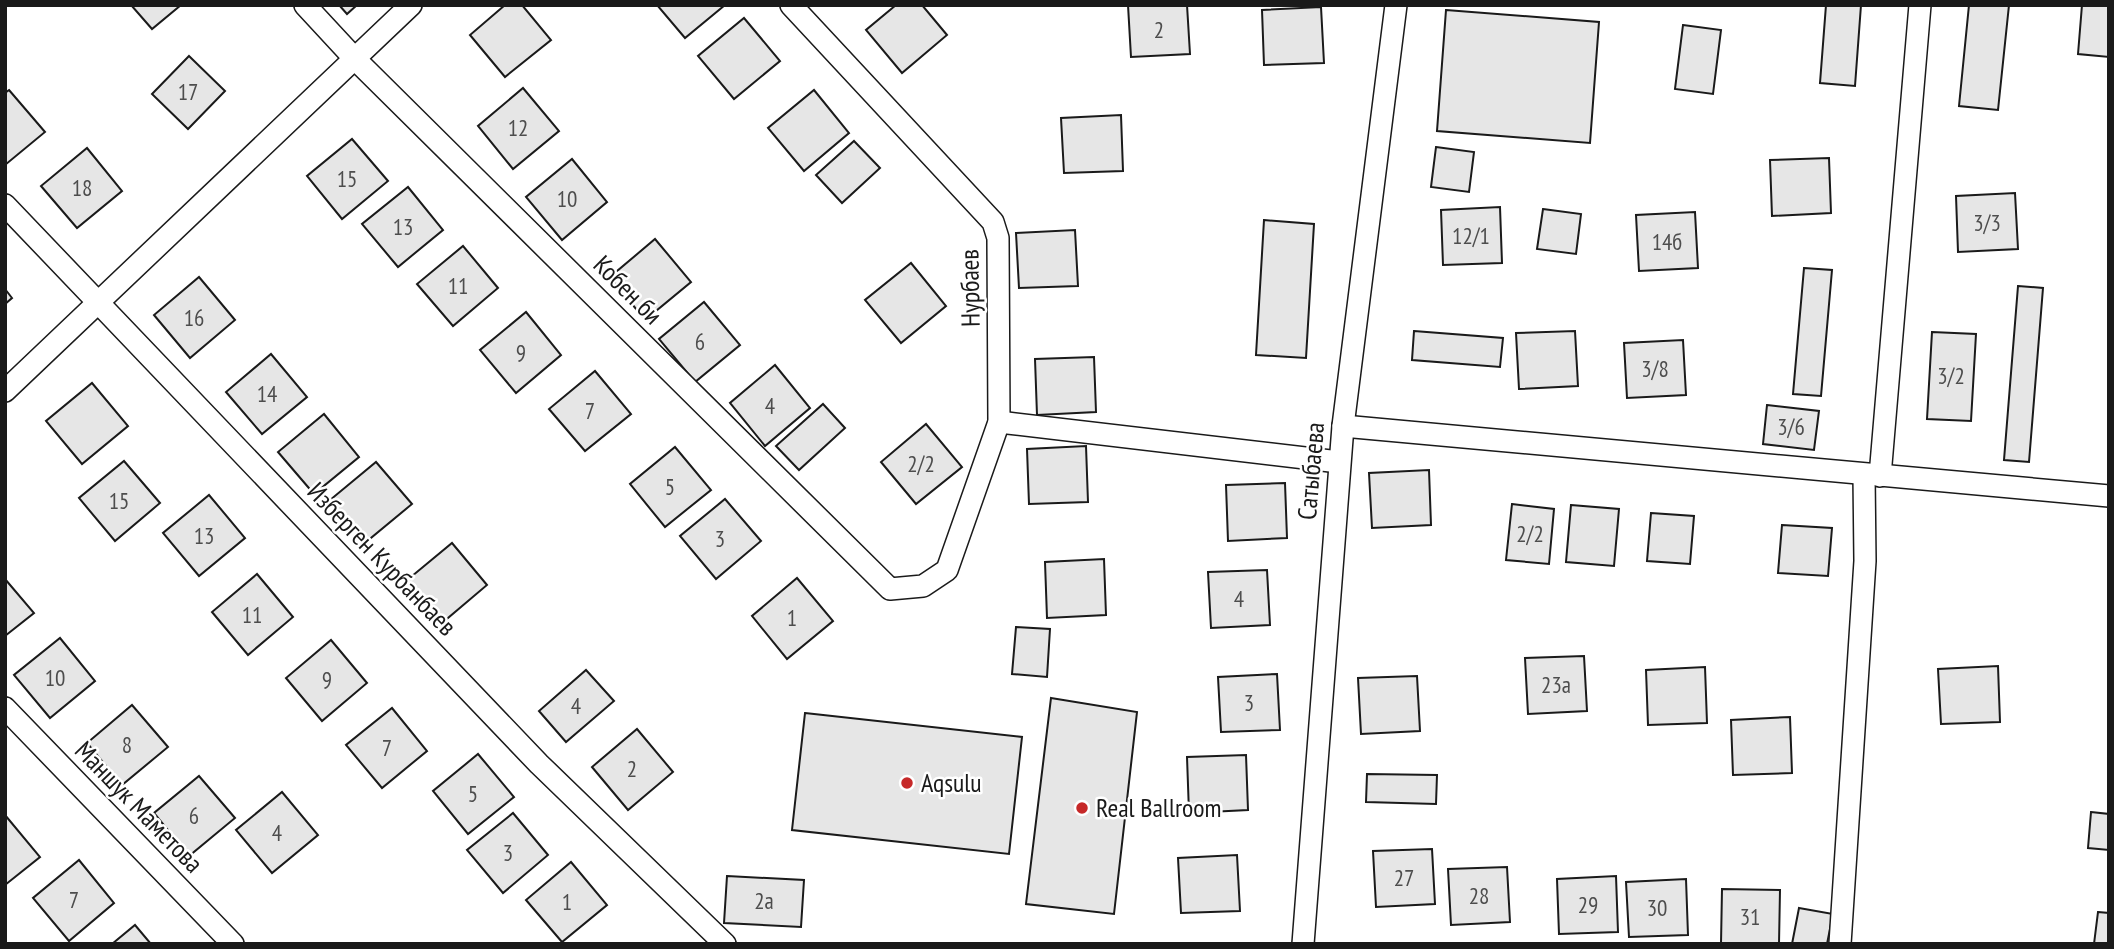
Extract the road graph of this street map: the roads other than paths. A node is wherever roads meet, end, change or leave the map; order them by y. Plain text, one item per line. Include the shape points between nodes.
1 (305, 5) edge
2 (411, 5) edge
3 (791, 5) edge
4 (1396, 5) edge
5 (1920, 5) edge
6 (355, 59) junction
7 (5, 205) edge
8 (98, 302) junction
9 (5, 391) edge
10 (999, 422) junction
11 (1343, 426) junction
12 (1339, 462) junction
13 (1872, 475) junction
14 (2109, 496) edge
15 (923, 586) joint
16 (5, 708) edge
17 (233, 944) edge
18 (725, 944) edge
19 (1303, 944) edge
20 (1840, 944) edge

1 - 6 street, Кобен би
2 - 6 street
3 - 10 street, Нурбаев via 993,222 998,237
4 - 11 street, Сатыбаева
5 - 13 street
6 - 8 street
6 - 15 street, Кобен би via 890,589
7 - 8 street, Изберген Курбанбаев
8 - 9 street
8 - 18 street, Изберген Курбанбаев via 539,764
10 - 12 street
10 - 15 street, Нурбаев via 947,570
11 - 12 street, Сатыбаева
11 - 13 street
12 - 19 street, Сатыбаева
13 - 14 street
13 - 20 street
16 - 17 street, Маншук Маметова

